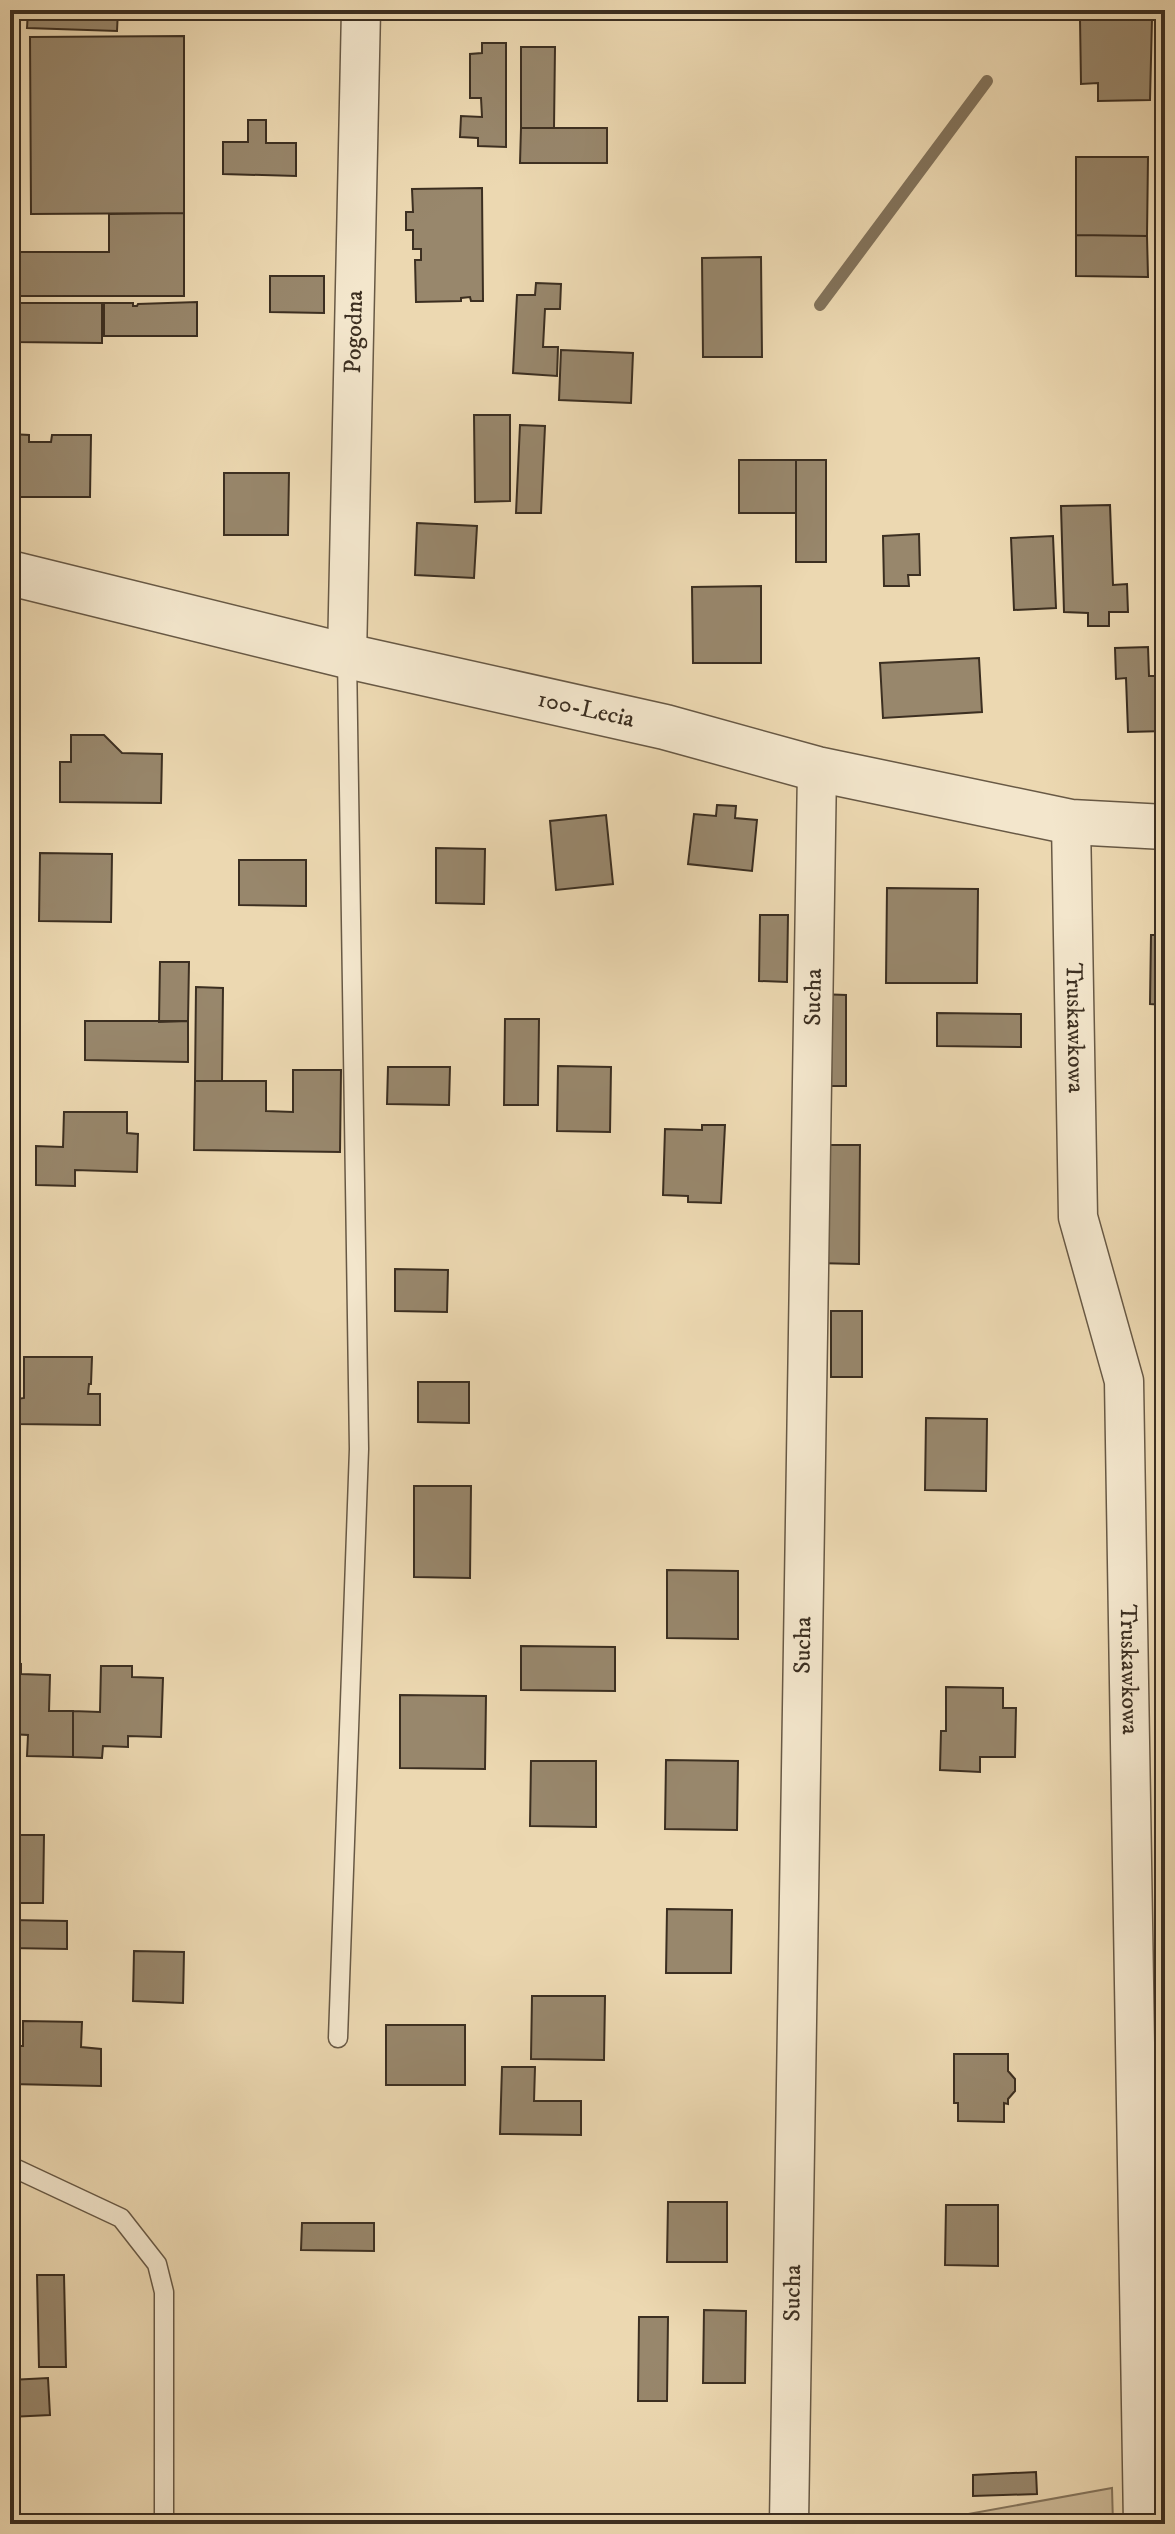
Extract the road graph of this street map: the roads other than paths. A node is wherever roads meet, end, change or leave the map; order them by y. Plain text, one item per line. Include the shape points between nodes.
1 (361, 10) edge
2 (10, 573) edge
3 (347, 656) junction
4 (817, 769) junction
5 (1071, 822) junction
6 (1165, 827) edge
7 (338, 2038) dead end
8 (10, 2166) edge
9 (789, 2523) edge
10 (164, 2524) edge
11 (1143, 2524) edge

1 - 3 street, Pogodna
2 - 3 street, 100-Lecia
3 - 4 street, 100-Lecia via 665,727
3 - 7 lane via 359,1449
4 - 5 street, 100-Lecia
4 - 9 street, Sucha
5 - 6 street, 100-Lecia
5 - 11 street, Truskawkowa via 1078,1217 1124,1381
8 - 10 lane via 121,2218 157,2264 164,2292

